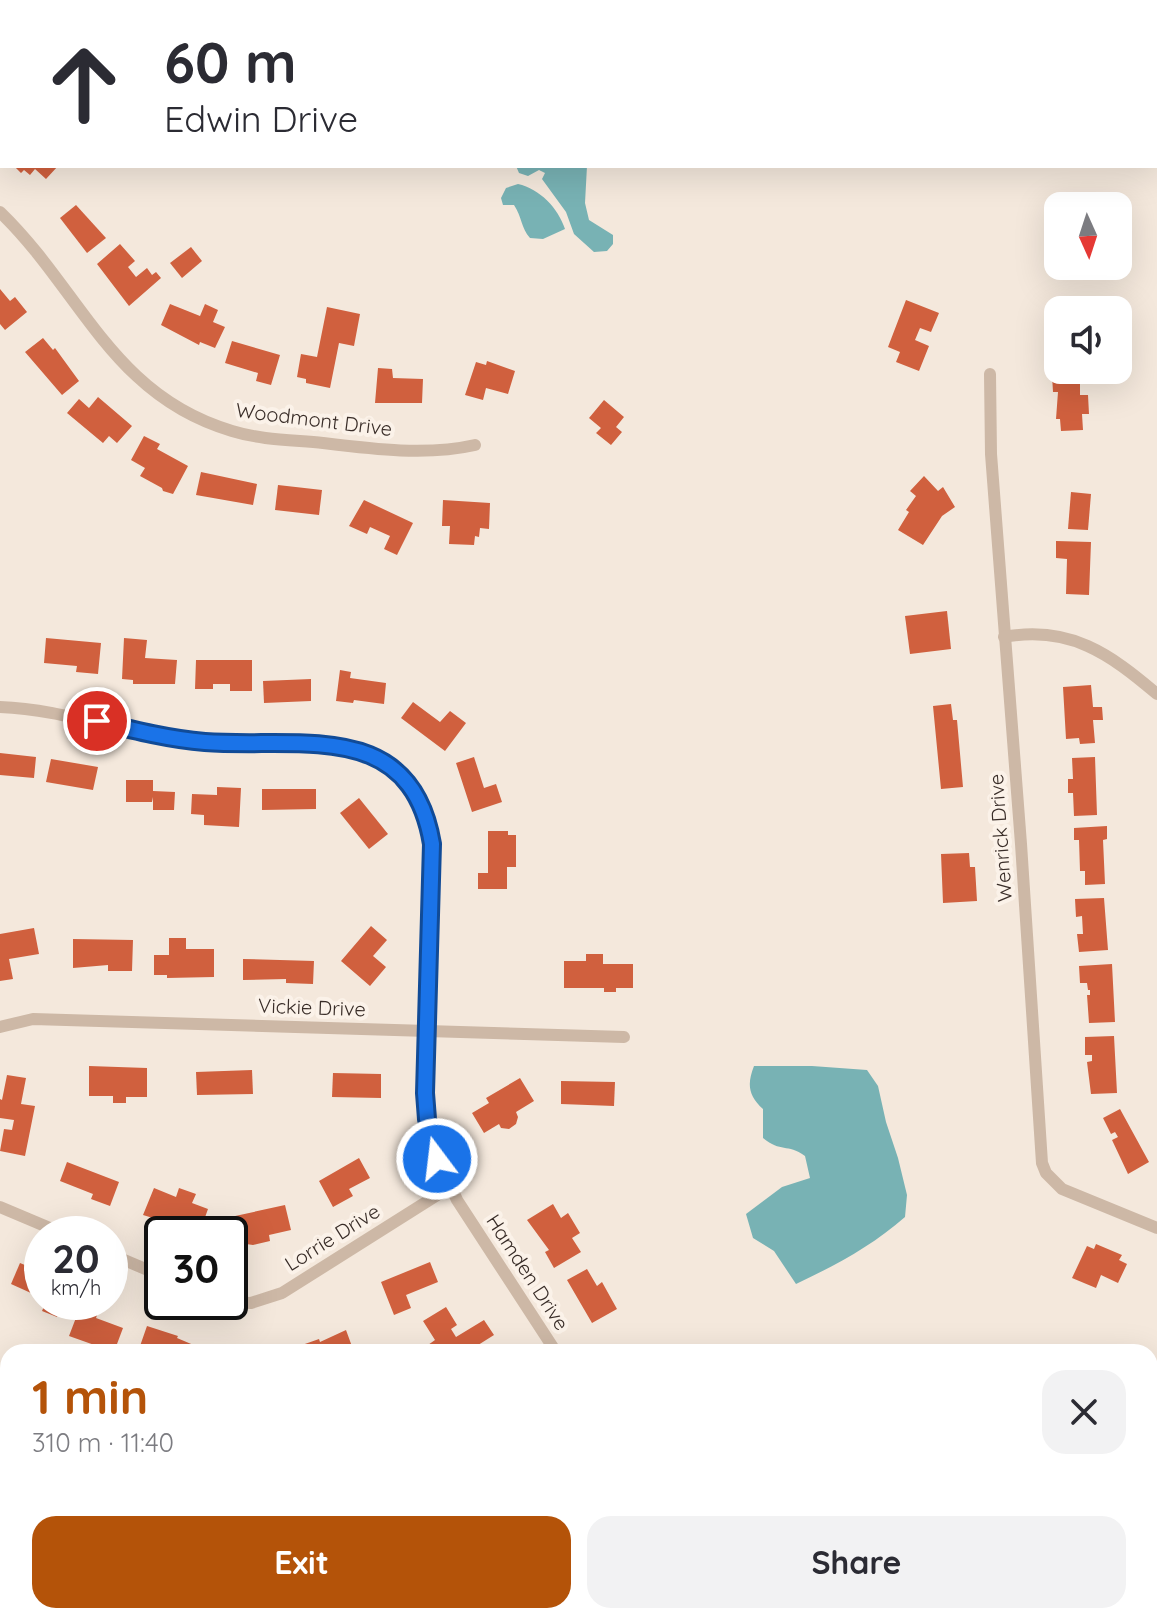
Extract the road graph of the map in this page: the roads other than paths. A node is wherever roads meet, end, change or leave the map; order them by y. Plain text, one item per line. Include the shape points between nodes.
1 (0, 212) edge
2 (990, 374) dead end
3 (475, 445) dead end
4 (1004, 637) junction
5 (1157, 694) edge
6 (0, 707) edge
7 (0, 1027) edge
8 (426, 1031) junction
9 (624, 1037) dead end
10 (450, 1187) junction
11 (0, 1207) edge
12 (24, 1217) edge
13 (1157, 1228) edge
14 (248, 1303) edge
15 (551, 1344) edge

1 - 3 street, Woodmont Drive via 121,362 195,417 258,437 417,450
2 - 4 street, Wenrick Drive
4 - 5 street via 1043,634 1090,646 1117,660
4 - 13 street, Wenrick Drive via 1042,1163 1062,1189
6 - 8 street, Hamden Drive via 77,716 170,739 338,745 372,755 393,769 421,803 432,844
7 - 8 street, Vickie Drive via 33,1019
8 - 9 street, Vickie Drive
8 - 10 street, Hamden Drive via 427,1119
10 - 14 street, Lorrie Drive via 282,1293
10 - 15 street, Hamden Drive
11 - 12 street

